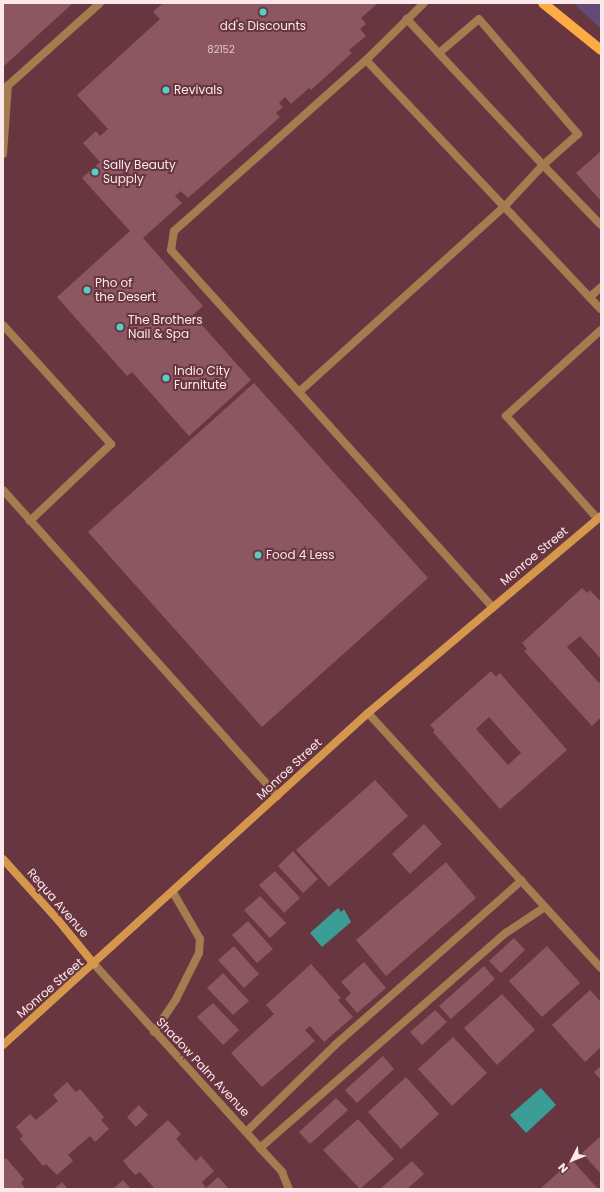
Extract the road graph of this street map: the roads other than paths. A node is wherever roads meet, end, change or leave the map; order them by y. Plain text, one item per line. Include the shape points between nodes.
1 (100, 3) edge
2 (424, 3) edge
3 (543, 3) edge
4 (407, 19) junction
5 (601, 50) edge
6 (439, 53) junction
7 (366, 60) junction
8 (6, 88) edge
9 (3, 154) edge
10 (544, 165) junction
11 (504, 207) junction
12 (601, 225) edge
13 (601, 287) edge
14 (590, 297) junction
15 (601, 309) edge
16 (3, 324) edge
17 (601, 330) edge
18 (299, 392) junction
19 (3, 490) edge
20 (600, 517) edge
21 (30, 521) junction
22 (493, 607) junction
23 (368, 713) junction
24 (278, 796) junction
25 (3, 859) edge
26 (522, 880) junction
27 (173, 892) junction
28 (545, 907) junction
29 (94, 964) junction
30 (601, 968) edge
31 (154, 1032) junction
32 (3, 1045) edge
33 (246, 1132) junction
34 (260, 1148) junction
35 (289, 1189) edge

1 - 8 street
2 - 4 street
3 - 5 main road
4 - 6 street
4 - 7 street
6 - 10 street
6 - 10 street via 479,18 578,134
7 - 11 street
7 - 18 street via 174,231 171,250
8 - 9 street
10 - 11 street
10 - 12 street
11 - 14 street
11 - 18 street
13 - 14 street
14 - 15 street
16 - 21 street via 111,444
17 - 20 street via 506,416
18 - 22 street
19 - 21 street
20 - 22 main road, Monroe Street
21 - 24 street
22 - 23 main road, Monroe Street
23 - 24 main road, Monroe Street
23 - 26 street
24 - 27 main road, Monroe Street
25 - 29 main road, Requa Avenue
26 - 28 street
26 - 33 street via 335,1046
27 - 29 main road, Monroe Street
27 - 31 street via 200,939 199,953 176,999
28 - 30 street
28 - 34 street via 506,933
29 - 31 street, Shadow Palm Avenue
29 - 32 main road, Monroe Street
31 - 33 street, Shadow Palm Avenue
33 - 34 street, Shadow Palm Avenue
34 - 35 street, Shadow Palm Avenue via 282,1172

